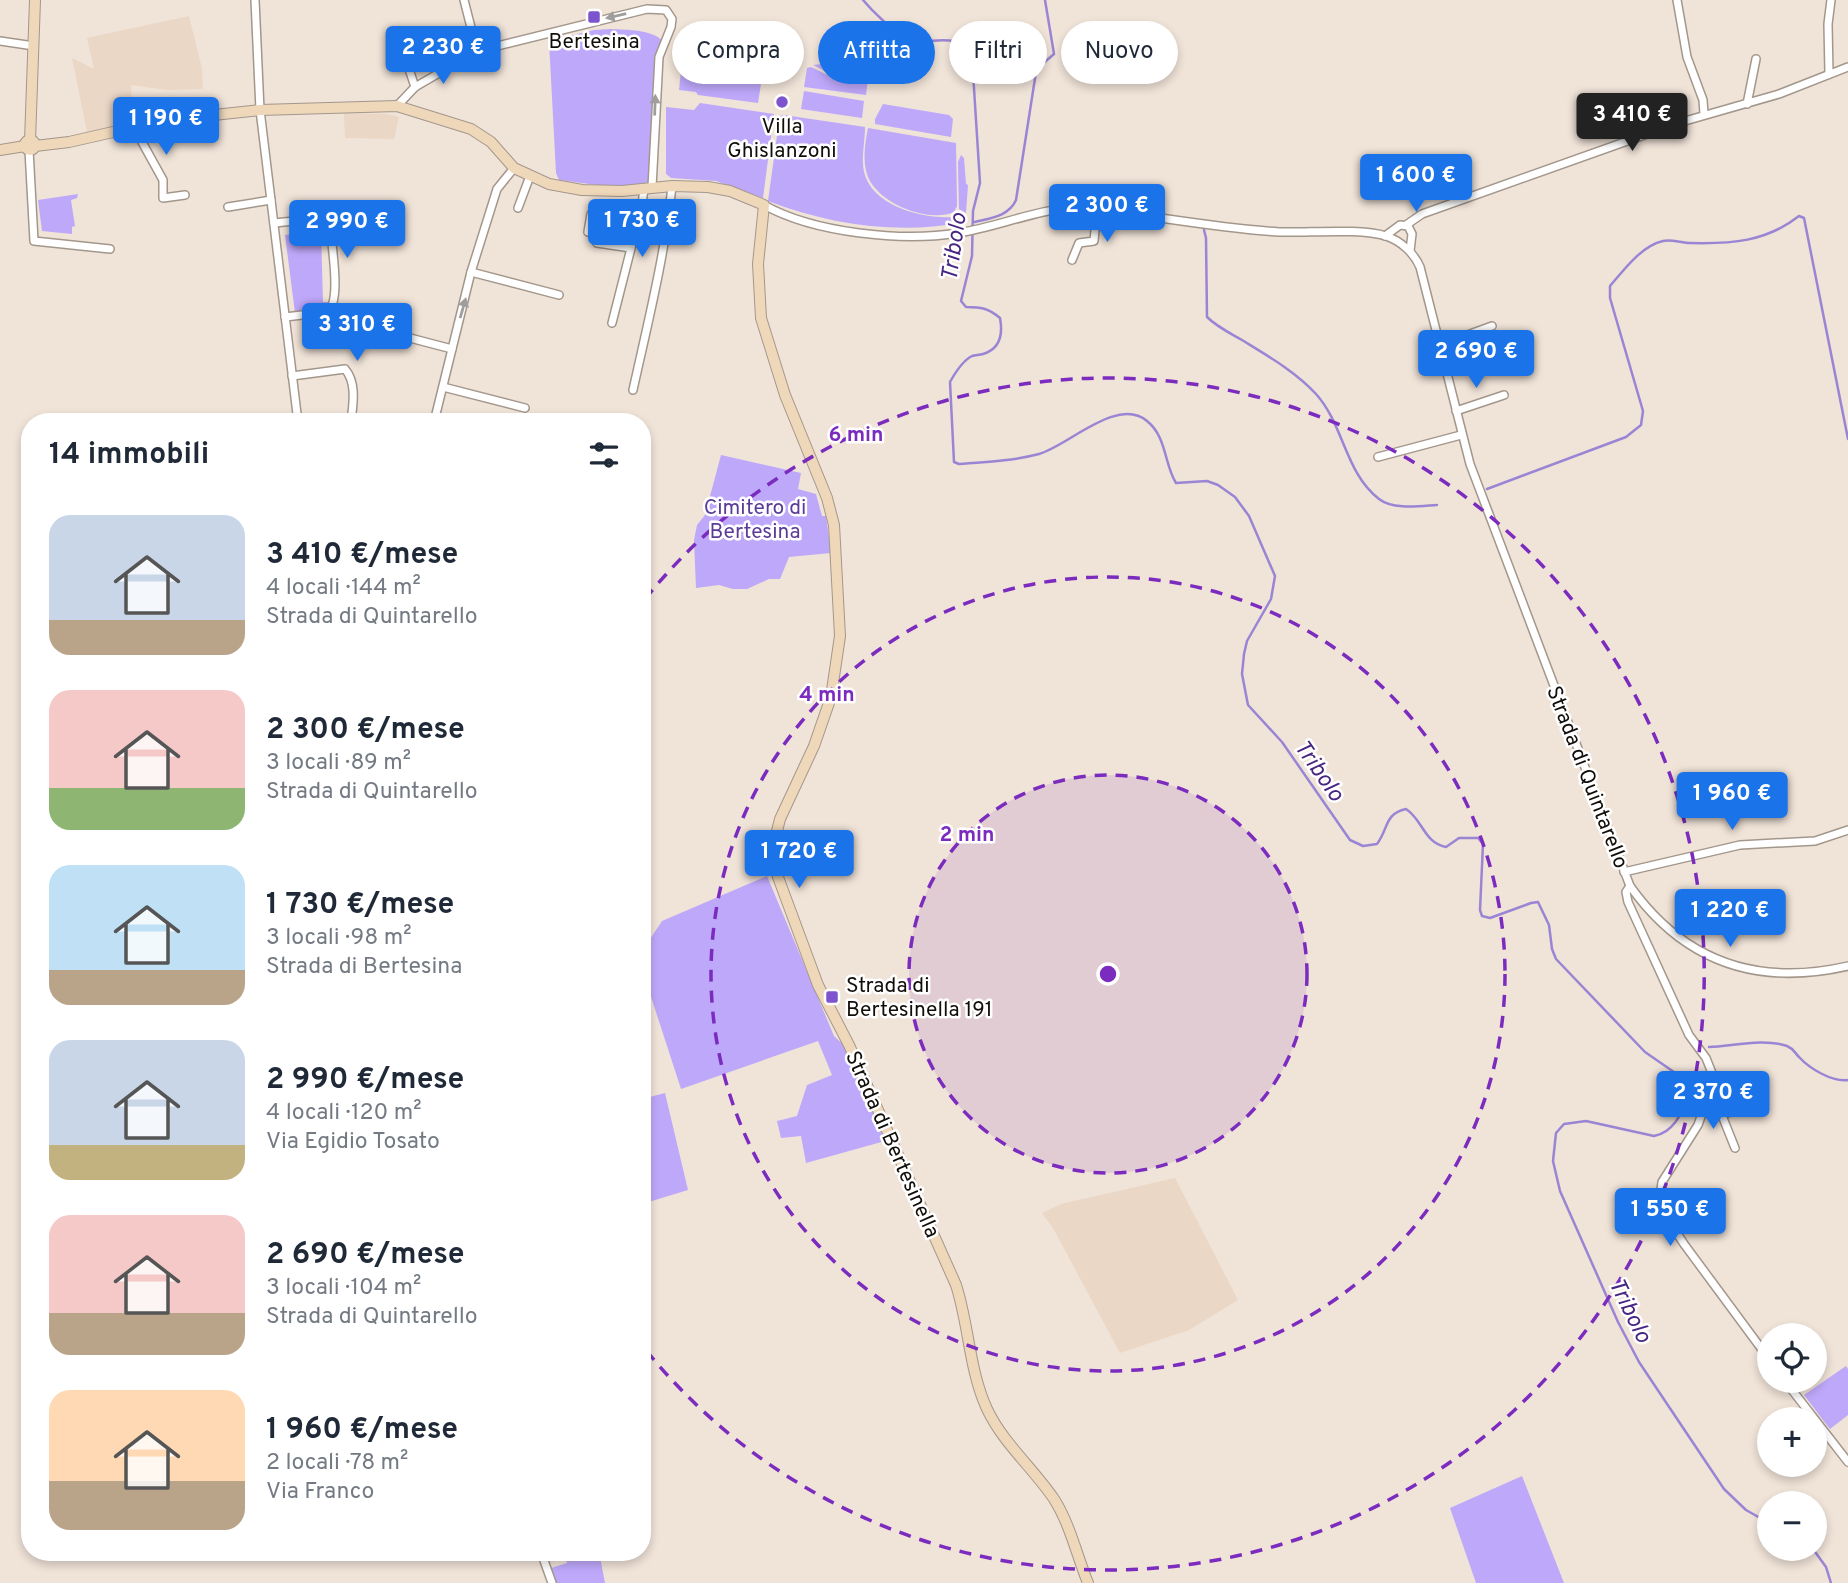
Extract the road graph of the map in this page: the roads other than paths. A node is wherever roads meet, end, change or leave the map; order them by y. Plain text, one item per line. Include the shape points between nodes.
1 (35, 0) edge
2 (255, 0) edge
3 (464, 0) edge
4 (634, 0) edge
5 (1677, 0) edge
6 (1831, 0) edge
7 (637, 11) junction
8 (0, 41) edge
9 (34, 46) junction
10 (477, 51) junction
11 (404, 54) dead end
12 (1756, 59) dead end
13 (1848, 66) edge
14 (1829, 74) junction
15 (415, 86) junction
16 (1747, 104) junction
17 (397, 106) junction
18 (260, 110) junction
19 (1704, 114) junction
20 (144, 125) junction
21 (30, 146) junction
22 (0, 150) edge
23 (514, 167) junction
24 (530, 176) junction
25 (672, 186) junction
26 (648, 188) junction
27 (185, 195) dead end
28 (271, 200) junction
29 (764, 205) junction
30 (228, 207) dead end
31 (518, 208) dead end
32 (1097, 209) junction
33 (591, 214) dead end
34 (274, 223) junction
35 (1406, 225) junction
36 (1385, 236) junction
37 (631, 248) junction
38 (110, 249) dead end
39 (1410, 251) junction
40 (1072, 260) dead end
41 (471, 272) junction
42 (559, 295) dead end
43 (285, 317) junction
44 (611, 323) dead end
45 (1492, 326) dead end
46 (391, 333) dead end
47 (1440, 345) junction
48 (452, 349) junction
49 (292, 376) junction
50 (443, 387) junction
51 (633, 390) dead end
52 (1504, 396) dead end
53 (525, 408) dead end
54 (1456, 411) junction
55 (297, 413) edge
56 (352, 413) edge
57 (437, 413) edge
58 (1461, 435) junction
59 (1378, 457) dead end
60 (1847, 830) edge
61 (1848, 841) edge
62 (1624, 872) junction
63 (1630, 886) junction
64 (1848, 966) edge
65 (1708, 1099) junction
66 (1763, 1100) dead end
67 (1722, 1115) junction
68 (1735, 1148) dead end
69 (1757, 1343) edge
70 (1794, 1393) edge
71 (1848, 1462) edge
72 (544, 1561) edge
73 (552, 1583) edge
74 (1088, 1583) edge

1 - 9 street
2 - 18 street
3 - 10 street
4 - 7 street
5 - 19 street
6 - 14 street
7 -> 10 street
26 -> 7 street via 659,57 672,19 666,10
8 - 9 street
9 - 21 street
10 - 15 street
11 - 15 street
12 - 16 street
13 - 14 street
14 - 16 street
15 - 17 street
16 - 19 street
17 - 18 street
17 - 23 street via 471,130 491,142
18 - 20 street
18 - 28 street
19 - 35 street via 1422,214
20 - 21 street
20 - 27 street via 142,142 163,180 163,198
21 - 22 street
21 - 38 street via 34,241
23 - 24 street
23 - 41 street via 497,189
24 - 26 street via 582,190
24 - 31 street
25 - 26 street
25 - 29 street via 721,188
25 - 51 street via 659,278
26 - 37 street
28 - 30 street
28 - 34 street
29 - 32 street via 823,225 914,237 974,230 1059,209
29 - 74 street, Strada di Bertesinella via 758,264 761,317 834,525 840,636 825,719 776,832 778,877 818,985 956,1285 987,1409 1055,1500
32 - 36 street via 1278,232
32 - 40 street via 1094,242 1079,243
33 - 37 street via 588,232 599,234 597,243
34 - 43 street
34 - 43 street via 324,218 331,233 333,308
35 - 36 street
35 - 39 street, Strada di Quintarello via 1412,234
36 - 39 street
37 - 44 street
39 - 47 street, Strada di Quintarello via 1420,267
41 - 42 street
48 -> 41 street
43 - 49 street
45 - 47 street
46 - 48 street
47 - 54 street, Strada di Quintarello
48 - 50 street
49 - 55 street
49 - 56 street via 345,369 352,377
50 - 53 street
50 - 57 street
52 - 54 street
54 - 58 street, Strada di Quintarello
58 - 59 street
58 - 62 street, Strada di Quintarello
60 - 61 street
60 - 62 street via 1815,841 1740,845
62 - 63 street, Strada di Quintarello
63 - 64 street, Strada di Quintarello via 1668,930 1728,964 1791,974
63 - 65 street via 1628,902 1689,1035 1710,1067
65 - 67 street via 1717,1103
65 - 69 street via 1698,1125 1662,1182 1663,1212
66 - 67 street
67 - 68 street
70 - 71 street
72 - 73 street

